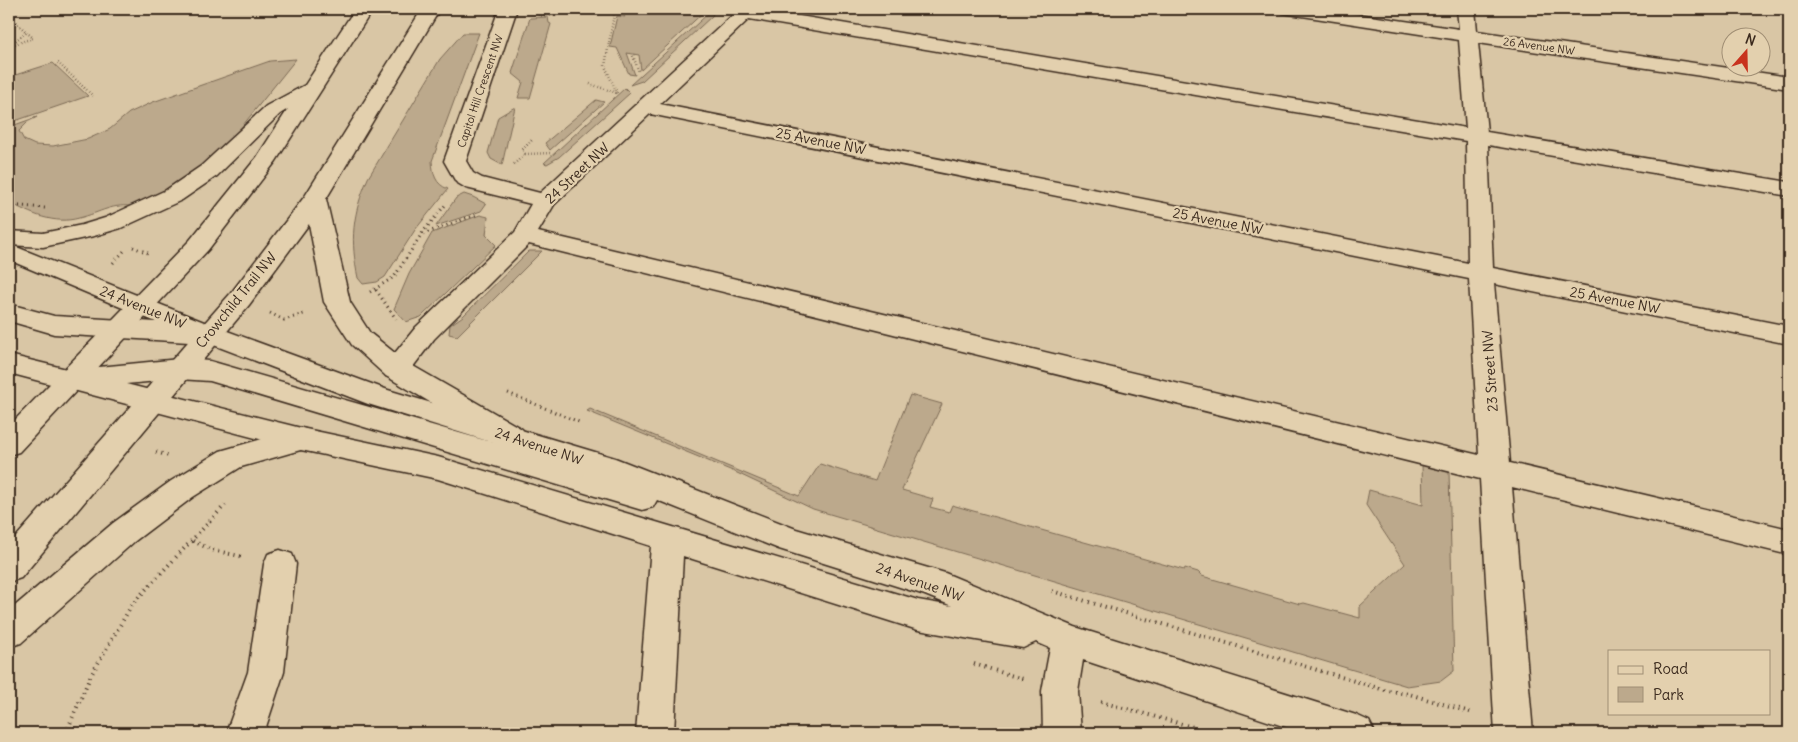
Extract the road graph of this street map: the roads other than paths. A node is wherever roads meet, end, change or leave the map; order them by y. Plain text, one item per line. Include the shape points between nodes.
1 (364, 9) edge
2 (431, 9) edge
3 (508, 9) edge
4 (1288, 9) edge
5 (1466, 9) edge
6 (747, 11) edge
7 (1468, 36) junction
8 (1789, 83) edge
9 (311, 88) junction
10 (647, 107) junction
11 (1478, 137) junction
12 (1789, 189) edge
13 (315, 199) junction
14 (545, 201) junction
15 (524, 236) junction
16 (9, 238) edge
17 (9, 251) edge
18 (1482, 274) junction
19 (140, 306) junction
20 (9, 312) edge
21 (116, 330) junction
22 (210, 334) junction
23 (1789, 335) edge
24 (9, 364) edge
25 (179, 369) junction
26 (396, 369) junction
27 (68, 381) junction
28 (151, 400) junction
29 (512, 437) junction
30 (300, 439) junction
31 (9, 444) edge
32 (1497, 472) junction
33 (668, 538) junction
34 (790, 540) junction
35 (1789, 542) edge
36 (280, 564) road end
37 (9, 568) edge
38 (9, 632) edge
39 (1069, 640) junction
40 (245, 733) edge
41 (655, 733) edge
42 (1062, 733) edge
43 (1356, 733) edge
44 (1514, 733) edge

1 - 9 main road
2 - 13 main road, Crowchild Trail NW
3 - 14 main road, Capitol Hill Crescent NW via 455,161 464,177 474,183
4 - 7 main road, 26 Avenue NW
5 - 7 main road, 23 Street NW
6 - 10 main road, 24 Street NW
6 - 11 main road
7 - 8 main road, 26 Avenue NW
7 - 11 main road, 23 Street NW
9 - 16 main road via 273,110 209,171 174,195 113,223 86,231 43,240
9 - 19 main road via 265,161 199,245
10 - 14 main road, 24 Street NW
10 - 18 main road, 25 Avenue NW
11 - 12 main road
11 - 18 main road, 23 Street NW
13 - 22 main road, Crowchild Trail NW
13 - 26 main road via 337,302 361,339
14 - 15 main road, 24 Street NW
15 - 26 main road, 24 Street NW via 424,333
15 - 32 main road
17 - 19 main road, 24 Avenue NW
18 - 23 main road, 25 Avenue NW
18 - 32 main road, 23 Street NW
19 - 21 main road
19 - 22 main road, 24 Avenue NW
20 - 21 main road via 54,325
21 - 22 main road
21 - 27 main road
22 - 25 main road, Crowchild Trail NW
22 - 29 main road, 24 Avenue NW via 378,396
24 - 27 main road, 24 Avenue NW
25 - 27 main road
25 - 28 main road, Crowchild Trail NW
25 - 34 main road via 210,371 270,387 590,484
26 - 29 main road
27 - 28 main road, 24 Avenue NW
27 - 31 main road
28 - 30 main road, 24 Avenue NW
28 - 37 main road, Crowchild Trail NW
29 - 34 main road, 24 Avenue NW via 604,466
30 - 33 main road, 24 Avenue NW via 438,468
30 - 38 main road via 231,459 182,489 124,532
32 - 35 main road
32 - 44 main road, 23 Street NW
33 - 39 main road, 24 Avenue NW via 918,615
33 - 41 main road
34 - 39 main road, 24 Avenue NW via 933,583
36 - 40 main road via 266,672
39 - 42 main road via 1060,691
39 - 43 main road, 24 Avenue NW

